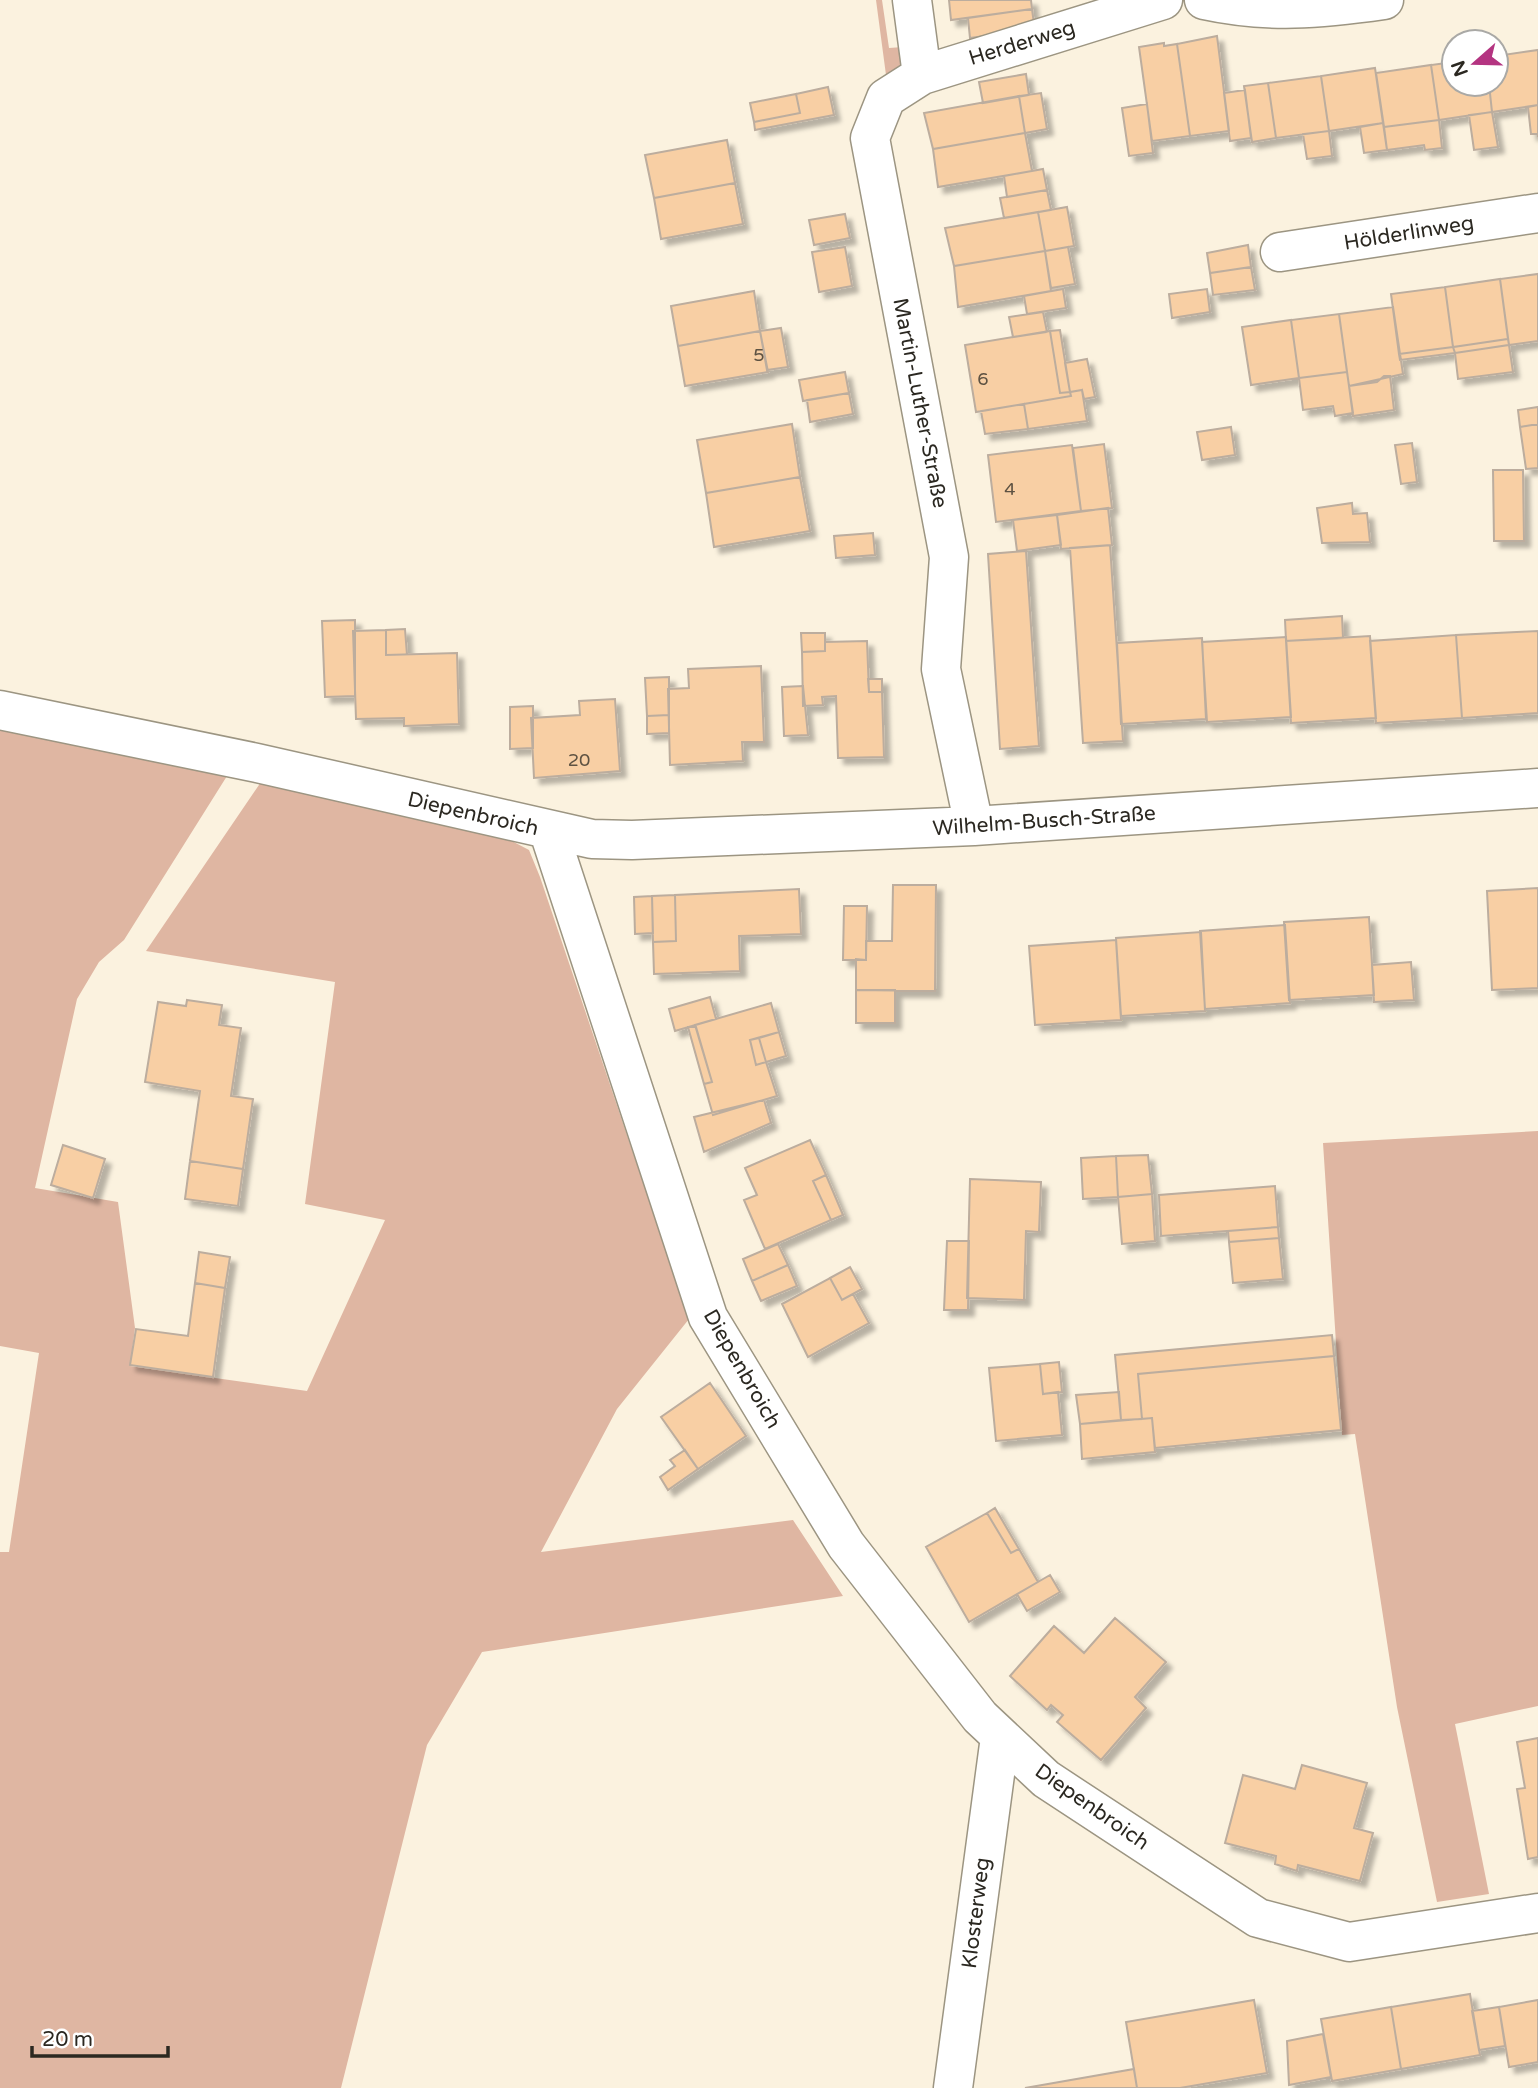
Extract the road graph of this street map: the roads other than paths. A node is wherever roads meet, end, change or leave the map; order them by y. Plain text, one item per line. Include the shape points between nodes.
1 (912, 0) edge
2 (1163, 0) edge
3 (1204, 0) edge
4 (1384, 0) edge
5 (922, 75) junction
6 (1538, 213) edge
7 (1280, 252) dead end
8 (0, 710) edge
9 (1538, 788) edge
10 (974, 826) junction
11 (549, 832) junction
12 (1000, 1737) junction
13 (1538, 1913) edge
14 (953, 2088) edge

1 - 5 street
2 - 5 street, Herderweg
3 - 4 street via 1305,11
5 - 10 street, Martin-Luther-Straße via 886,98 870,138 949,557 941,668
6 - 7 street, Hölderlinweg
8 - 11 street, Diepenbroich via 257,763
9 - 10 street, Wilhelm-Busch-Straße
10 - 11 street, Wilhelm-Busch-Straße via 632,840
11 - 12 street, Diepenbroich via 708,1317 846,1545
12 - 13 street, Diepenbroich via 1046,1779 1258,1918 1349,1942
12 - 14 street, Klosterweg

